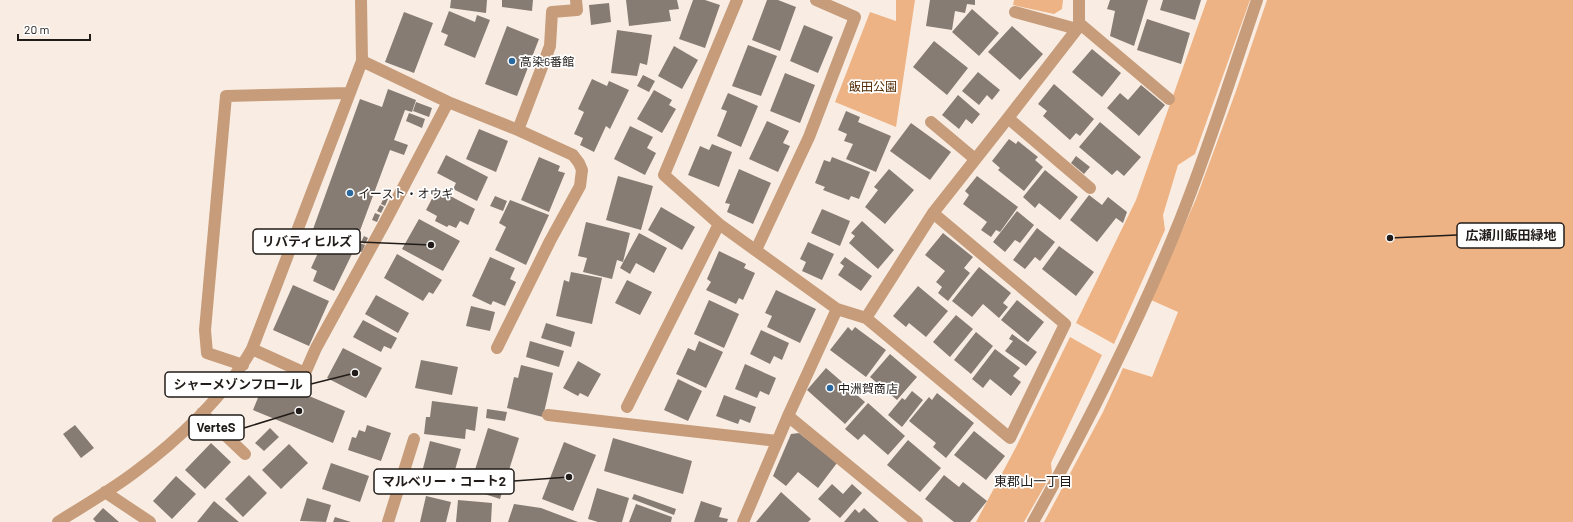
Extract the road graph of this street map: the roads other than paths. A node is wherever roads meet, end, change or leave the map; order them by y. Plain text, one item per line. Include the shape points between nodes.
1 (361, 0) edge
2 (576, 0) edge
3 (737, 0) edge
4 (816, 0) edge
5 (1079, 0) edge
6 (1257, 0) edge
7 (1015, 12) dead end
8 (1078, 26) junction
9 (362, 61) junction
10 (350, 93) junction
11 (1169, 99) dead end
12 (448, 102) junction
13 (1008, 118) junction
14 (931, 122) dead end
15 (518, 130) junction
16 (975, 159) junction
17 (1090, 188) dead end
18 (933, 213) junction
19 (719, 224) junction
20 (756, 250) junction
21 (837, 309) junction
22 (866, 318) junction
23 (497, 348) dead end
24 (252, 349) junction
25 (243, 365) junction
26 (627, 407) dead end
27 (202, 413) junction
28 (548, 414) dead end
29 (788, 416) junction
30 (414, 439) dead end
31 (777, 441) junction
32 (245, 454) dead end
33 (105, 492) junction
34 (58, 522) edge
35 (150, 522) edge
36 (388, 522) edge
37 (743, 522) edge
38 (917, 522) edge
39 (1033, 522) edge

1 - 9 street
2 - 15 street via 577,10 552,12 550,46
3 - 19 street via 664,176
4 - 20 street via 855,18 809,136
5 - 8 street
6 - 39 street via 1180,220 1112,372
7 - 8 street
8 - 11 street
8 - 13 street
9 - 10 street
9 - 12 street
10 - 24 street
10 - 25 street via 226,96 205,330 207,353
12 - 15 street
12 - 24 street via 305,373
13 - 16 street
13 - 17 street
14 - 16 street
15 - 23 street via 573,155 580,166 582,178
16 - 18 street
18 - 22 street
18 - 22 street via 1065,324 1010,438
19 - 20 street
19 - 26 street
20 - 21 street
21 - 22 street
21 - 29 street
24 - 25 street
25 - 27 street
27 - 32 street
27 - 33 street via 165,448
28 - 31 street
29 - 31 street
29 - 38 street
30 - 36 street
31 - 37 street
33 - 34 street
33 - 35 street

